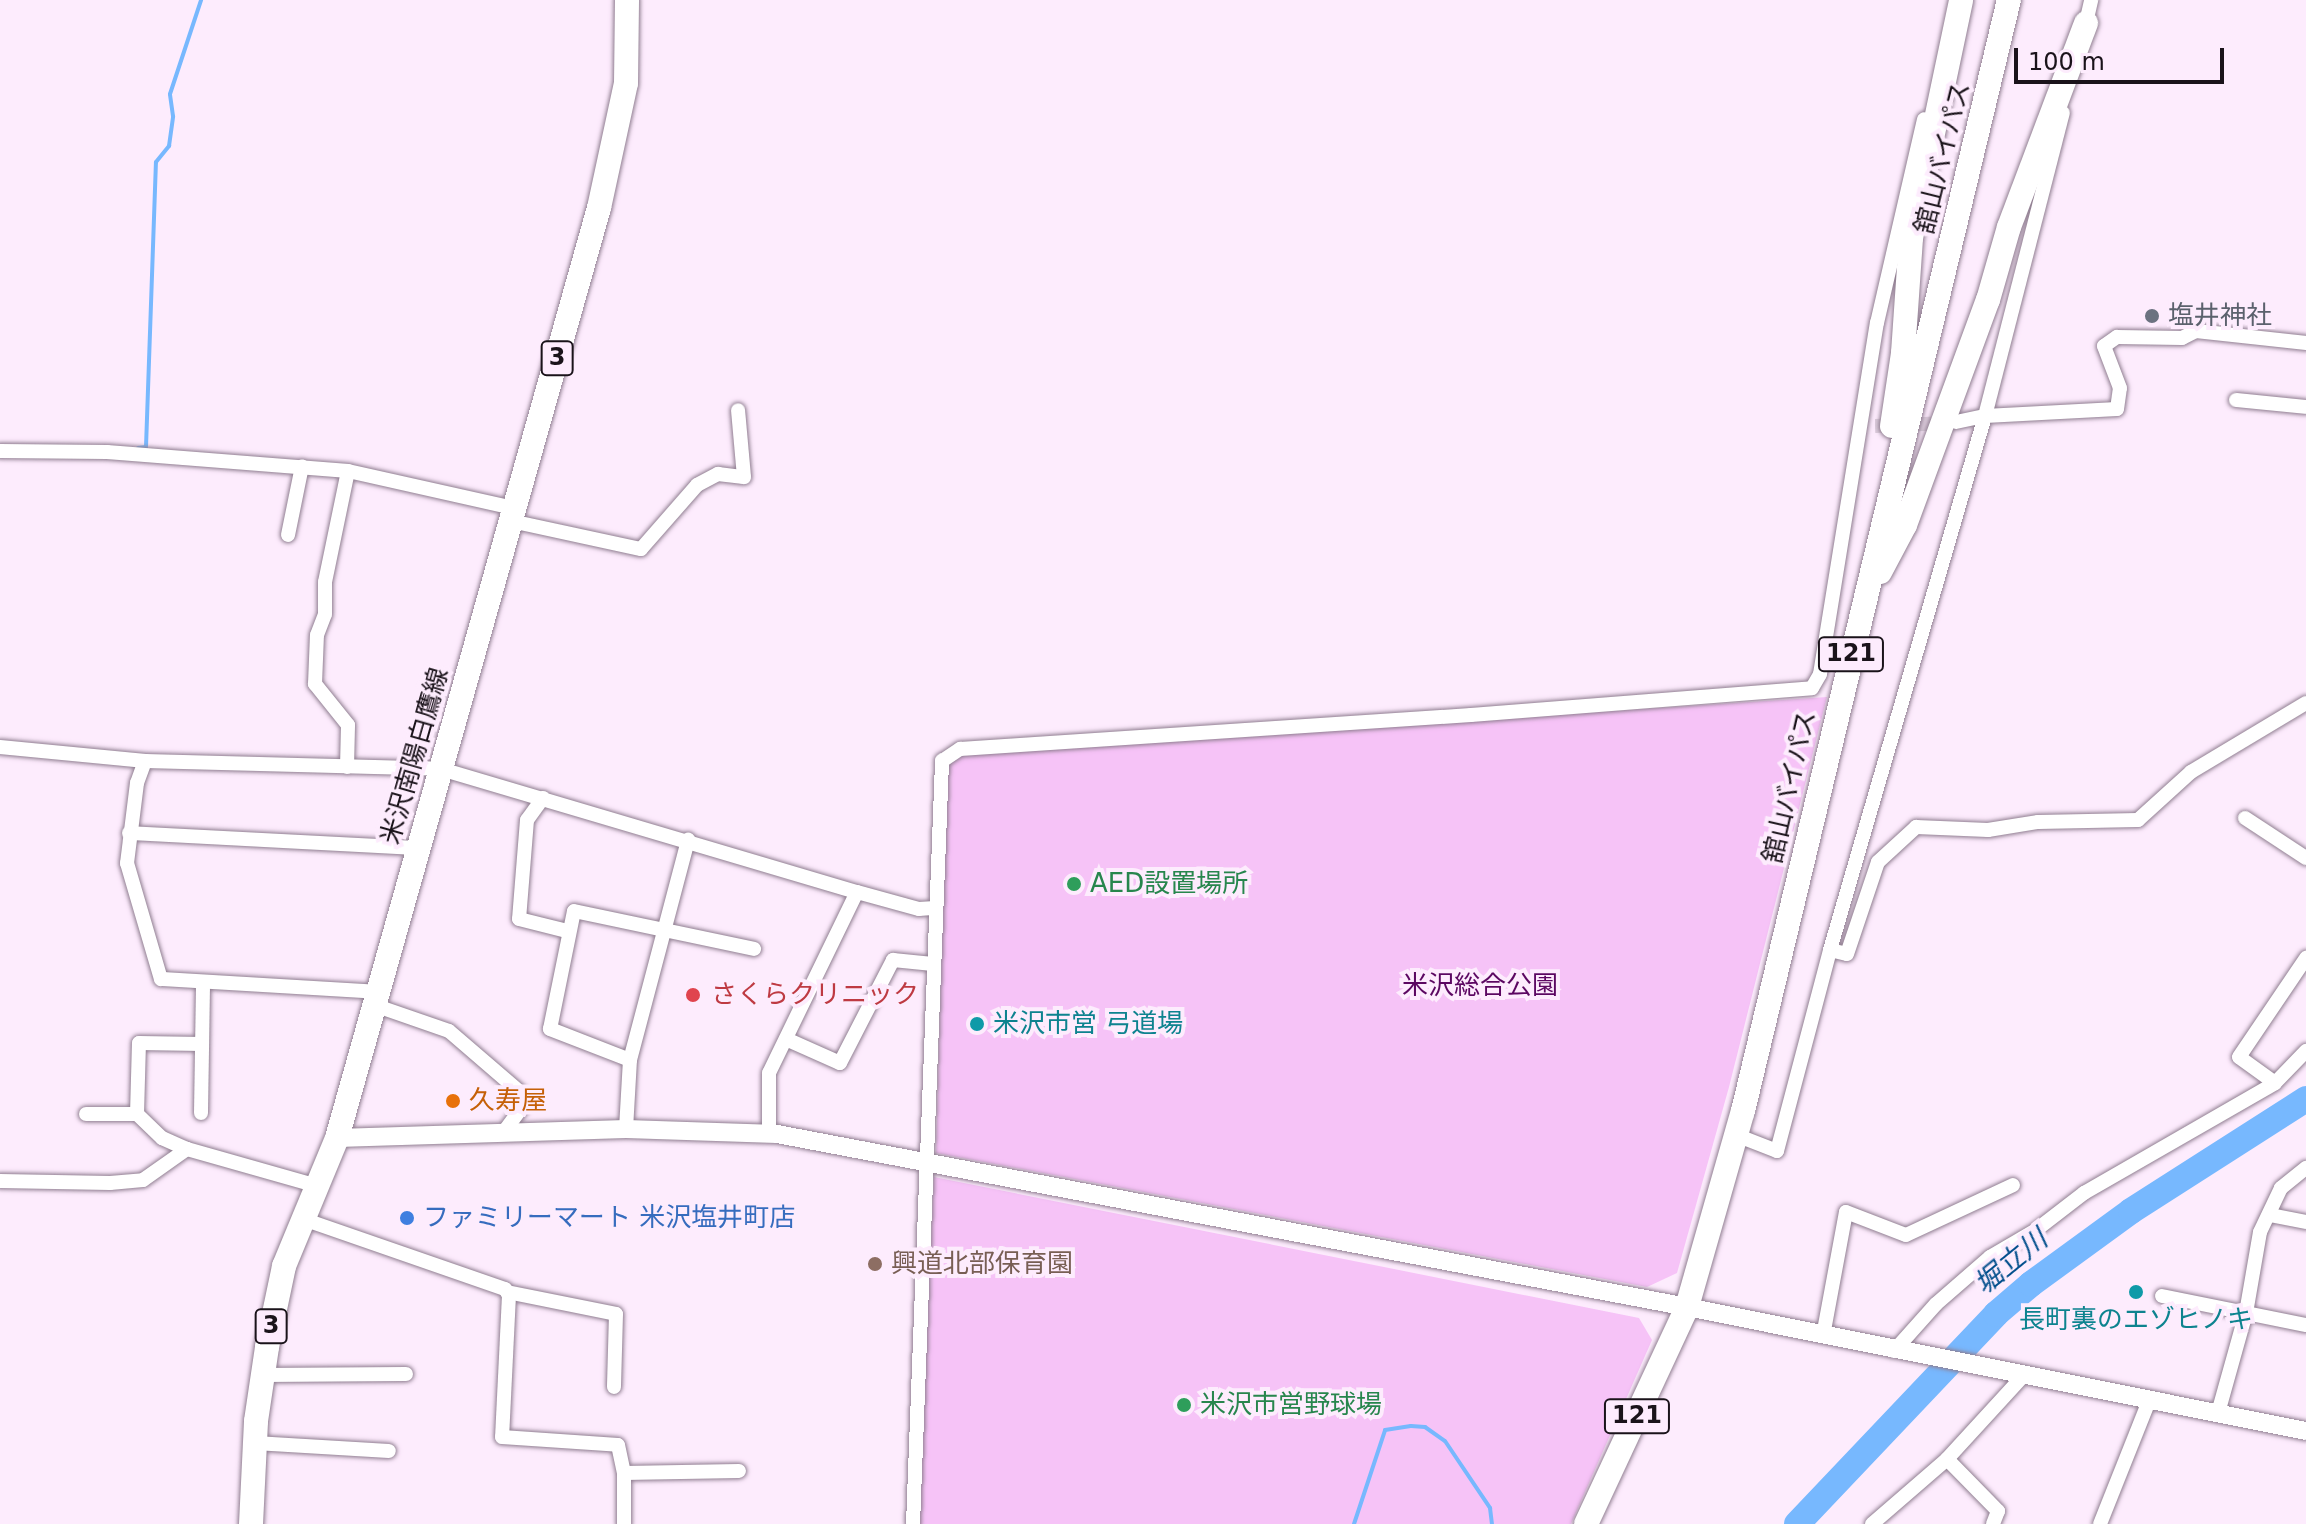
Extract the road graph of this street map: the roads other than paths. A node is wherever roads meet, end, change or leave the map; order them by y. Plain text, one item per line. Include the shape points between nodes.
1 (627, 0) edge
2 (1961, 0) edge
3 (2009, 0) edge
4 (2088, 12) edge
5 (2306, 343) edge
6 (2236, 400) dead end
7 (2306, 407) edge
8 (738, 410) dead end
9 (1985, 416) junction
10 (1956, 422) tunnel mouth
11 (0, 451) edge
12 (302, 466) junction
13 (348, 471) junction
14 (513, 514) junction
15 (288, 535) dead end
16 (1862, 606) junction
17 (2306, 703) edge
18 (0, 747) edge
19 (145, 761) junction
20 (347, 767) junction
21 (441, 769) junction
22 (543, 798) junction
23 (2245, 818) dead end
24 (129, 833) junction
25 (688, 840) junction
26 (419, 848) junction
27 (2306, 858) edge
28 (857, 892) junction
29 (935, 908) junction
30 (665, 928) junction
31 (567, 931) junction
32 (754, 949) dead end
33 (1830, 950) junction
34 (2306, 958) edge
35 (933, 964) junction
36 (203, 982) junction
37 (376, 998) junction
38 (786, 1039) junction
39 (202, 1044) junction
40 (2306, 1051) edge
41 (630, 1060) junction
42 (2275, 1083) junction
43 (201, 1113) dead end
44 (86, 1114) dead end
45 (137, 1114) junction
46 (626, 1129) junction
47 (503, 1133) junction
48 (769, 1133) junction
49 (1736, 1135) junction
50 (337, 1138) junction
51 (187, 1149) junction
52 (926, 1160) junction
53 (2306, 1168) edge
54 (0, 1181) edge
55 (314, 1185) junction
56 (2013, 1185) dead end
57 (2270, 1215) junction
58 (303, 1219) junction
59 (2306, 1222) edge
60 (507, 1292) junction
61 (2162, 1296) dead end
62 (1687, 1307) junction
63 (2246, 1313) junction
64 (2306, 1325) edge
65 (1823, 1336) junction
66 (1899, 1352) junction
67 (406, 1374) dead end
68 (262, 1375) junction
69 (2023, 1376) junction
70 (614, 1387) dead end
71 (2149, 1401) junction
72 (2218, 1413) junction
73 (2306, 1431) edge
74 (255, 1443) junction
75 (389, 1451) dead end
76 (1947, 1459) junction
77 (739, 1471) dead end
78 (624, 1473) junction
79 (251, 1524) edge
80 (624, 1524) edge
81 (913, 1524) edge
82 (1586, 1524) edge
83 (1872, 1524) edge
84 (1993, 1524) edge
85 (2100, 1524) edge

1 - 14 main road, 米沢南陽白鷹線 / 3 via 626,83 609,167
2 - 16 main road via 1911,238 1903,353
2 - 29 street via 1940,55 1890,260 1868,426 1820,674 1812,688 960,749 942,761
3 - 16 main road, 舘山バイパス / 121
4 - 9 street
4 - 16 main road via 1905,525
5 - 9 street via 2196,331 2182,338 2117,337 2104,346 2120,388 2117,409
6 - 7 street
8 - 14 street via 744,477 718,474 697,485 641,549
9 - 10 street
9 - 33 street
11 - 12 street via 107,452
12 - 13 street
12 - 15 street
13 - 14 street
13 - 20 street via 325,582 315,684 348,725
14 - 21 main road, 米沢南陽白鷹線 / 3
16 - 49 main road, 舘山バイパス / 121
17 - 33 street via 2191,772 2138,820 2038,822 1988,830 1916,827 1878,862 1847,954
18 - 19 street
19 - 20 street
19 - 24 street
20 - 21 street
21 - 22 street
21 - 26 main road, 米沢南陽白鷹線 / 3
22 - 25 street
22 - 31 street via 527,820 519,919
23 - 27 street
24 - 26 street
24 - 36 street via 127,863 161,979
25 - 28 street
25 - 30 street
26 - 37 main road, 米沢南陽白鷹線 / 3
28 - 29 street via 919,909
28 - 38 street
29 - 35 street
30 - 31 street via 574,911
30 - 32 street
30 - 41 street
31 - 41 street via 550,1029
33 - 49 street via 1777,1151
34 - 42 street via 2239,1057
35 - 38 street via 893,960 840,1063
35 - 52 street
36 - 37 street
36 - 39 street
37 - 47 street via 449,1031 528,1099
37 - 50 main road, 米沢南陽白鷹線 / 3
38 - 48 street via 769,1073
39 - 43 street
39 - 45 street via 139,1043
40 - 42 street
41 - 46 street
42 - 66 street via 2084,1193 1990,1257 1936,1304
44 - 45 street
45 - 51 street via 162,1138
46 - 47 street
46 - 48 street
47 - 50 street
48 - 52 street
49 - 62 main road, 舘山バイパス / 121
50 - 55 main road, 米沢南陽白鷹線 / 3
51 - 54 street via 143,1180
51 - 55 street
52 - 62 street
52 - 81 street
53 - 57 street via 2281,1188
55 - 58 main road, 米沢南陽白鷹線 / 3
56 - 65 street via 1906,1235 1846,1212
57 - 59 street
57 - 63 street via 2260,1232
58 - 60 street via 484,1279
58 - 68 main road, 米沢南陽白鷹線 / 3 via 284,1266
60 - 70 street via 616,1314
60 - 78 street via 502,1437 618,1445
61 - 63 street
62 - 65 street
62 - 82 main road, 舘山バイパス / 121
63 - 64 street
63 - 72 street
65 - 66 street
66 - 69 street
67 - 68 street
68 - 74 main road, 米沢南陽白鷹線 / 3
69 - 71 street
69 - 76 street
71 - 72 street
71 - 85 street
72 - 73 street
74 - 75 street
74 - 79 main road, 米沢南陽白鷹線 / 3
76 - 83 street
76 - 84 street via 1998,1511
77 - 78 street
78 - 80 street

